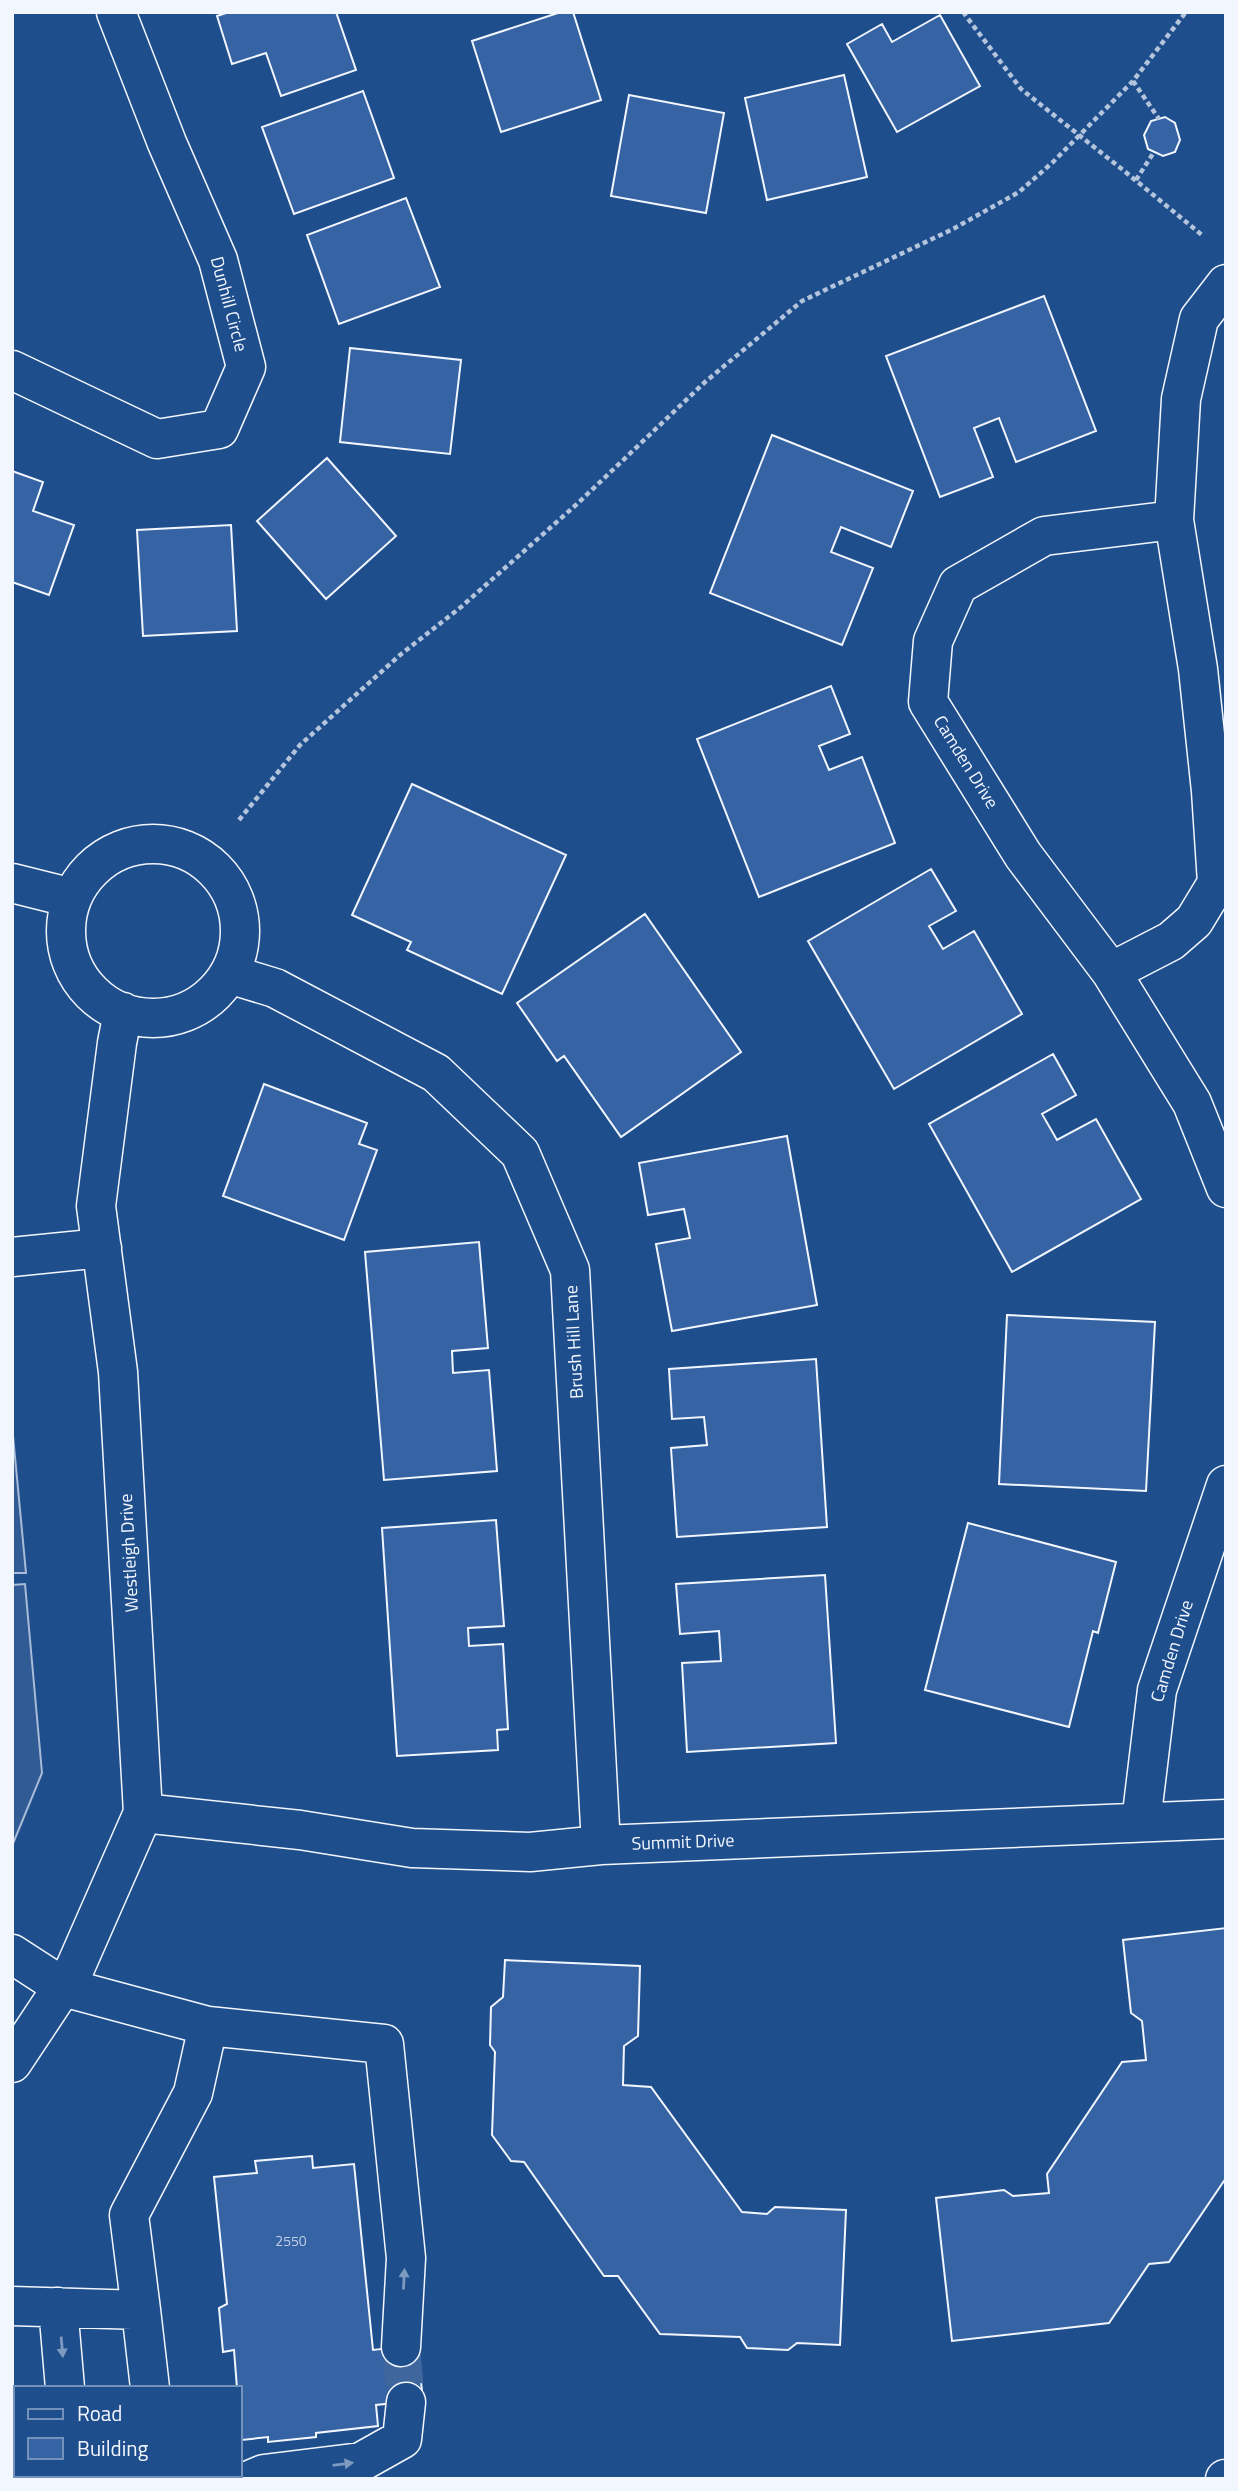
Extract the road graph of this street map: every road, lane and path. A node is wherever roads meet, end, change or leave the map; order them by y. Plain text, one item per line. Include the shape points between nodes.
1 (116, 12) edge
2 (963, 12) edge
3 (1186, 12) edge
4 (1133, 81) junction
5 (1159, 119) dead end
6 (1078, 136) junction
7 (1154, 152) dead end
8 (1136, 180) junction
9 (1202, 235) dead end
10 (1226, 284) edge
11 (12, 370) edge
12 (1174, 520) junction
13 (239, 820) dead end
14 (12, 883) edge
15 (72, 898) junction
16 (1111, 972) junction
17 (229, 974) junction
18 (123, 1012) junction
19 (1226, 1188) edge
20 (102, 1248) junction
21 (12, 1257) edge
22 (1226, 1485) edge
23 (144, 1813) junction
24 (1226, 1819) edge
25 (1141, 1822) junction
26 (601, 1845) junction
27 (12, 1954) edge
28 (63, 1987) junction
29 (208, 2026) junction
30 (12, 2063) edge
31 (12, 2306) edge
32 (58, 2307) junction
33 (141, 2309) junction
34 (401, 2347) tunnel mouth
35 (65, 2386) edge
36 (150, 2386) edge
37 (406, 2402) tunnel mouth
38 (252, 2479) edge

1 - 11 street, Dunhill Circle via 218,260 246,367 219,429 157,439
2 - 6 path via 1021,89
3 - 4 path
4 - 5 path
4 - 6 path
6 - 8 path
6 - 13 path via 1019,192 802,301 705,382 577,505 300,745
7 - 8 path
8 - 9 path
10 - 12 street via 1199,319 1181,399
12 - 16 street via 1198,669 1217,883 1194,921 1171,941
12 - 16 street, Camden Drive via 1044,536 958,585 933,641 928,702 1023,855
14 - 15 street
15 - 17 street via 99,863 117,852 148,844 181,848 218,871 230,889 240,932
15 - 18 street via 67,944 74,966 102,1001
16 - 19 street, Camden Drive via 1192,1103
17 - 18 street via 215,993 194,1008 146,1018
17 - 26 street, Brush Hill Lane via 275,988 436,1073 520,1153 570,1270
18 - 20 street, Westleigh Drive via 96,1206
20 - 21 street
20 - 23 street, Westleigh Drive via 118,1372
22 - 25 street, Camden Drive via 1157,1690
23 - 26 street, Summit Drive via 412,1848 530,1853
23 - 28 street, Westleigh Drive
24 - 25 street, Summit Drive
25 - 26 street, Summit Drive
27 - 28 street
28 - 29 street
28 - 30 street, Westleigh Drive
29 - 33 street via 193,2094 129,2215
34 -> 29 street via 405,2258 384,2045
31 - 32 street
32 - 33 street
32 -> 35 street
33 - 36 street
38 -> 37 street via 361,2462 402,2439

